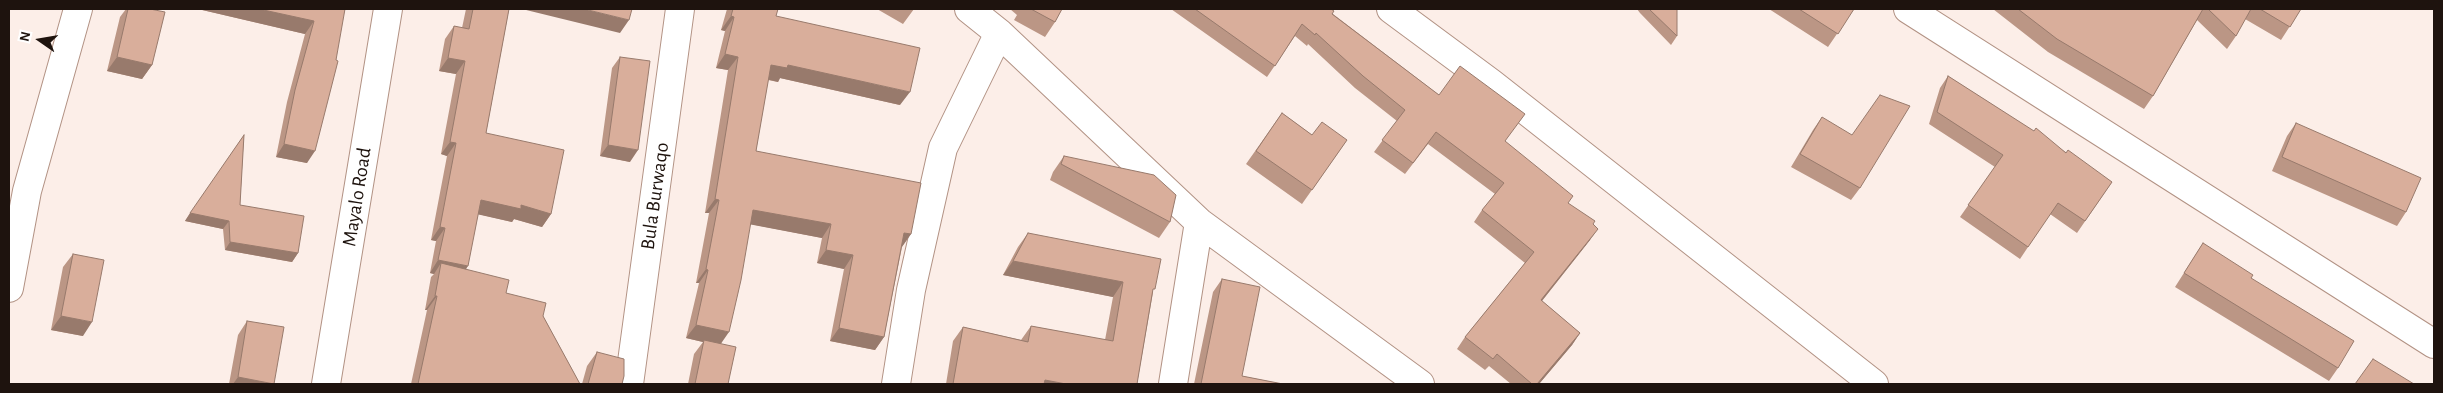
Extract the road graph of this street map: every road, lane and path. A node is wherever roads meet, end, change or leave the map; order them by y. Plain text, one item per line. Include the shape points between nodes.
1 (78, 9) edge
2 (388, 9) edge
3 (680, 9) edge
4 (969, 9) edge
5 (1391, 9) edge
6 (1908, 9) edge
7 (999, 33) junction
8 (1200, 222) junction
9 (9, 288) edge
10 (2434, 344) edge
11 (326, 384) edge
12 (629, 384) edge
13 (896, 384) edge
14 (1173, 384) edge
15 (1420, 384) edge
16 (1874, 384) edge

1 - 9 street via 27,191
2 - 11 street, Mayalo Road
3 - 12 street, Bula Burwaqo
4 - 7 street
5 - 16 street via 1491,83
6 - 10 street
7 - 8 street
7 - 13 street via 942,148 910,290
8 - 14 street
8 - 15 street

